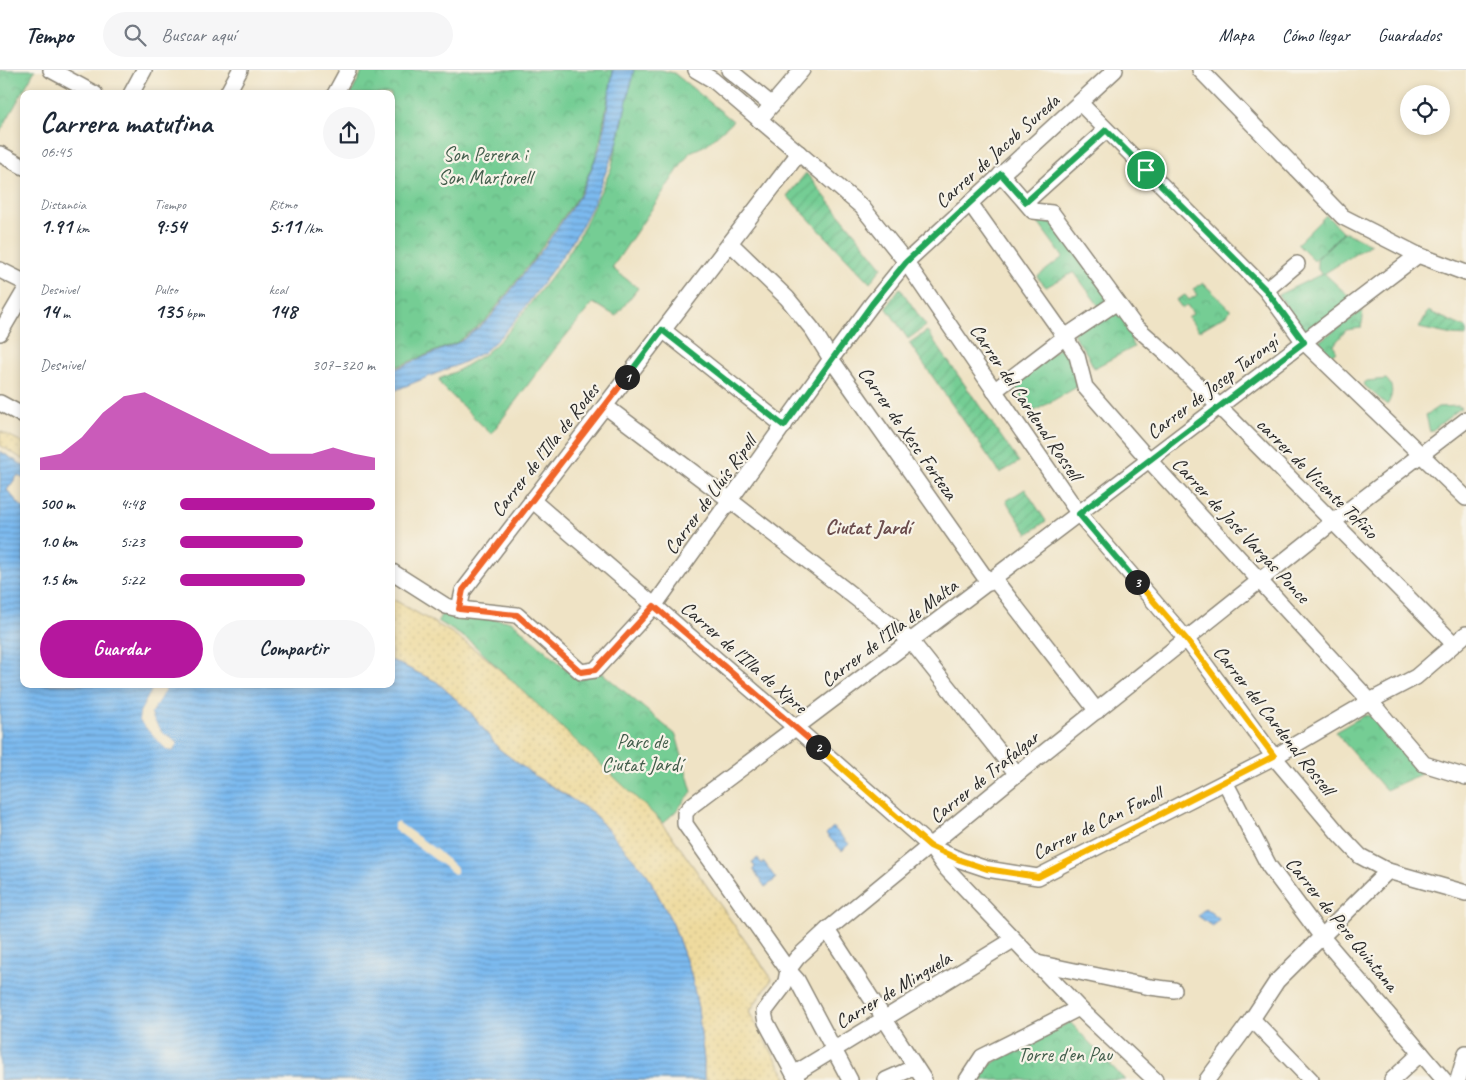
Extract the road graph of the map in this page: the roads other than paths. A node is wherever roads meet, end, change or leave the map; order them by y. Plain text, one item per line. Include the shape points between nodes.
1 (51, 70) edge
2 (144, 70) edge
3 (240, 70) edge
4 (348, 70) edge
5 (696, 70) edge
6 (729, 70) edge
7 (802, 70) edge
8 (1200, 70) edge
9 (1108, 73) edge
10 (88, 90) edge
11 (133, 90) edge
12 (229, 90) edge
13 (337, 90) edge
14 (1080, 103) junction
15 (772, 105) junction
16 (759, 120) junction
17 (1106, 130) junction
18 (798, 153) junction
19 (0, 154) edge
20 (20, 165) edge
21 (1001, 174) junction
22 (1026, 202) junction
23 (970, 203) junction
24 (730, 243) junction
25 (1418, 256) junction
26 (906, 262) junction
27 (1297, 264) dead end
28 (0, 270) edge
29 (1466, 273) edge
30 (20, 280) edge
31 (1266, 290) junction
32 (20, 299) edge
33 (1117, 302) junction
34 (662, 330) junction
35 (0, 333) edge
36 (1066, 337) junction
37 (1304, 342) junction
38 (831, 359) junction
39 (994, 391) dead end
40 (0, 403) edge
41 (605, 406) junction
42 (1219, 406) junction
43 (20, 414) edge
44 (1466, 420) edge
45 (784, 426) junction
46 (1420, 455) junction
47 (1149, 460) junction
48 (1466, 498) edge
49 (532, 500) junction
50 (730, 501) junction
51 (1079, 514) junction
52 (1333, 522) junction
53 (395, 574) edge
54 (1260, 580) junction
55 (991, 581) junction
56 (654, 606) junction
57 (459, 609) junction
58 (1466, 634) edge
59 (1187, 640) junction
60 (911, 641) junction
61 (1454, 644) junction
62 (1370, 702) junction
63 (1097, 711) junction
64 (796, 728) junction
65 (1274, 756) junction
66 (1017, 774) junction
67 (1466, 777) edge
68 (1225, 782) junction
69 (930, 846) junction
70 (1388, 871) junction
71 (1466, 893) edge
72 (827, 930) junction
73 (1322, 937) junction
74 (1013, 940) junction
75 (1037, 963) junction
76 (788, 970) junction
77 (1174, 990) dead end
78 (1079, 1008) junction
79 (884, 1018) junction
80 (1252, 1019) junction
81 (834, 1050) junction
82 (1421, 1053) junction
83 (1466, 1053) edge
84 (915, 1067) junction
85 (795, 1077) edge
86 (850, 1080) edge
87 (886, 1080) edge
88 (924, 1080) edge
89 (967, 1080) edge
90 (1156, 1080) edge
91 (1207, 1080) edge
92 (1311, 1080) edge
93 (1392, 1080) edge
94 (1444, 1080) edge
95 (1458, 1080) edge

1 - 10 street
2 - 11 street
3 - 12 street
4 - 13 street
5 - 16 street, Carrer del Cardenal Rossell via 713,80
6 - 15 street
7 - 15 street
8 - 25 street via 1343,216
9 - 14 street, Carrer de Jacob Sureda
14 - 17 street
14 - 21 street, Carrer de Jacob Sureda
15 - 16 street
16 - 18 street, Carrer del Cardenal Rossell
17 - 22 street
17 - 31 street
18 - 24 street, Carrer de l'Illa de Rodes
18 - 26 street, Carrer del Cardenal Rossell via 862,207
19 - 20 street
21 - 22 street
21 - 23 street, Carrer de Jacob Sureda
22 - 33 street, carrer de Vicente Tofiño via 1033,211 1052,213
23 - 26 street, Carrer de Jacob Sureda
23 - 36 street, Carrer de José Vargas Ponce
24 - 34 street, Carrer de l'Illa de Rodes
24 - 38 street, Carrer de Xesc Forteza via 787,298
25 - 29 street
25 - 37 street, Carrer de Josep Tarongí
26 - 38 street, Carrer de Lluís Ripoll
26 - 51 street, Carrer del Cardenal Rossell
27 - 31 street
28 - 30 street
31 - 37 street
32 - 35 street
33 - 36 street
33 - 42 street, carrer de Vicente Tofiño via 1134,325
34 - 41 street, Carrer de l'Illa de Rodes
34 - 45 street
36 - 39 street
36 - 47 street, Carrer de José Vargas Ponce via 1077,356 1085,387
37 - 42 street, Carrer de Josep Tarongí
37 - 46 street
38 - 45 street, Carrer de Lluís Ripoll
38 - 55 street, Carrer de Xesc Forteza
40 - 43 street
41 - 49 street, Carrer de l'Illa de Rodes
41 - 50 street
42 - 47 street, Carrer de Josep Tarongí
42 - 52 street, carrer de Vicente Tofiño
44 - 46 street, Carrer de Trafalgar
45 - 50 street, Carrer de Lluís Ripoll
46 - 48 street
46 - 52 street, Carrer de Trafalgar
47 - 51 street, Carrer de Josep Tarongí
47 - 54 street, Carrer de José Vargas Ponce
49 - 56 street, Carrer de l'Illa de Xipre
49 - 57 street, Carrer de l'Illa de Rodes via 463,590
50 - 56 street, Carrer de Lluís Ripoll
50 - 60 street
51 - 55 street, Carrer de l'Illa de Malta
51 - 59 street, Carrer del Cardenal Rossell
52 - 54 street, Carrer de Trafalgar
52 - 61 street, carrer de Vicente Tofiño
53 - 57 street via 446,606
54 - 59 street, Carrer de Trafalgar
54 - 62 street, Carrer de José Vargas Ponce
55 - 60 street, Carrer de l'Illa de Malta
55 - 63 street, Carrer de Xesc Forteza
56 - 57 street, Carrer de Lluís Ripoll via 595,670 581,672 517,615
56 - 64 street, Carrer de l'Illa de Xipre
58 - 61 street, Carrer de Can Fonoll
59 - 63 street, Carrer de Trafalgar
59 - 65 street, Carrer del Cardenal Rossell
60 - 64 street, Carrer de l'Illa de Malta
60 - 66 street
61 - 62 street, Carrer de Can Fonoll via 1416,677
62 - 65 street, Carrer de Can Fonoll
62 - 67 street, Carrer de José Vargas Ponce via 1424,764
63 - 66 street, Carrer de Trafalgar
64 - 69 street, Carrer de l'Illa de Xipre
64 - 76 street, Carrer de l'Illa de Malta via 685,813 685,824
65 - 68 street, Carrer de Can Fonoll
65 - 70 street, Carrer del Cardenal Rossell via 1338,834 1360,856
66 - 69 street, Carrer de Trafalgar
68 - 69 street, Carrer de Can Fonoll via 1038,877 987,869
68 - 73 street, Carrer de Pere Quintana via 1269,866
69 - 72 street, Carrer de Trafalgar
69 - 74 street via 944,866
70 - 71 street, Carrer del Cardenal Rossell
70 - 73 street
72 - 76 street, Carrer de Trafalgar
72 - 79 street
73 - 80 street via 1277,981
73 - 82 street, Carrer de Pere Quintana
74 - 75 street
74 - 79 street, Carrer de Minguela
75 - 77 street
75 - 78 street
76 - 81 street via 797,980
76 - 85 street, Carrer de Trafalgar via 783,987 764,1012
78 - 89 street via 982,1058
78 - 90 street
79 - 81 street, Carrer de Minguela
79 - 84 street
80 - 91 street
80 - 92 street
81 - 85 street, Carrer de Minguela
81 - 86 street
82 - 93 street
82 - 94 street, Carrer de Pere Quintana
83 - 95 street
84 - 87 street
84 - 88 street

